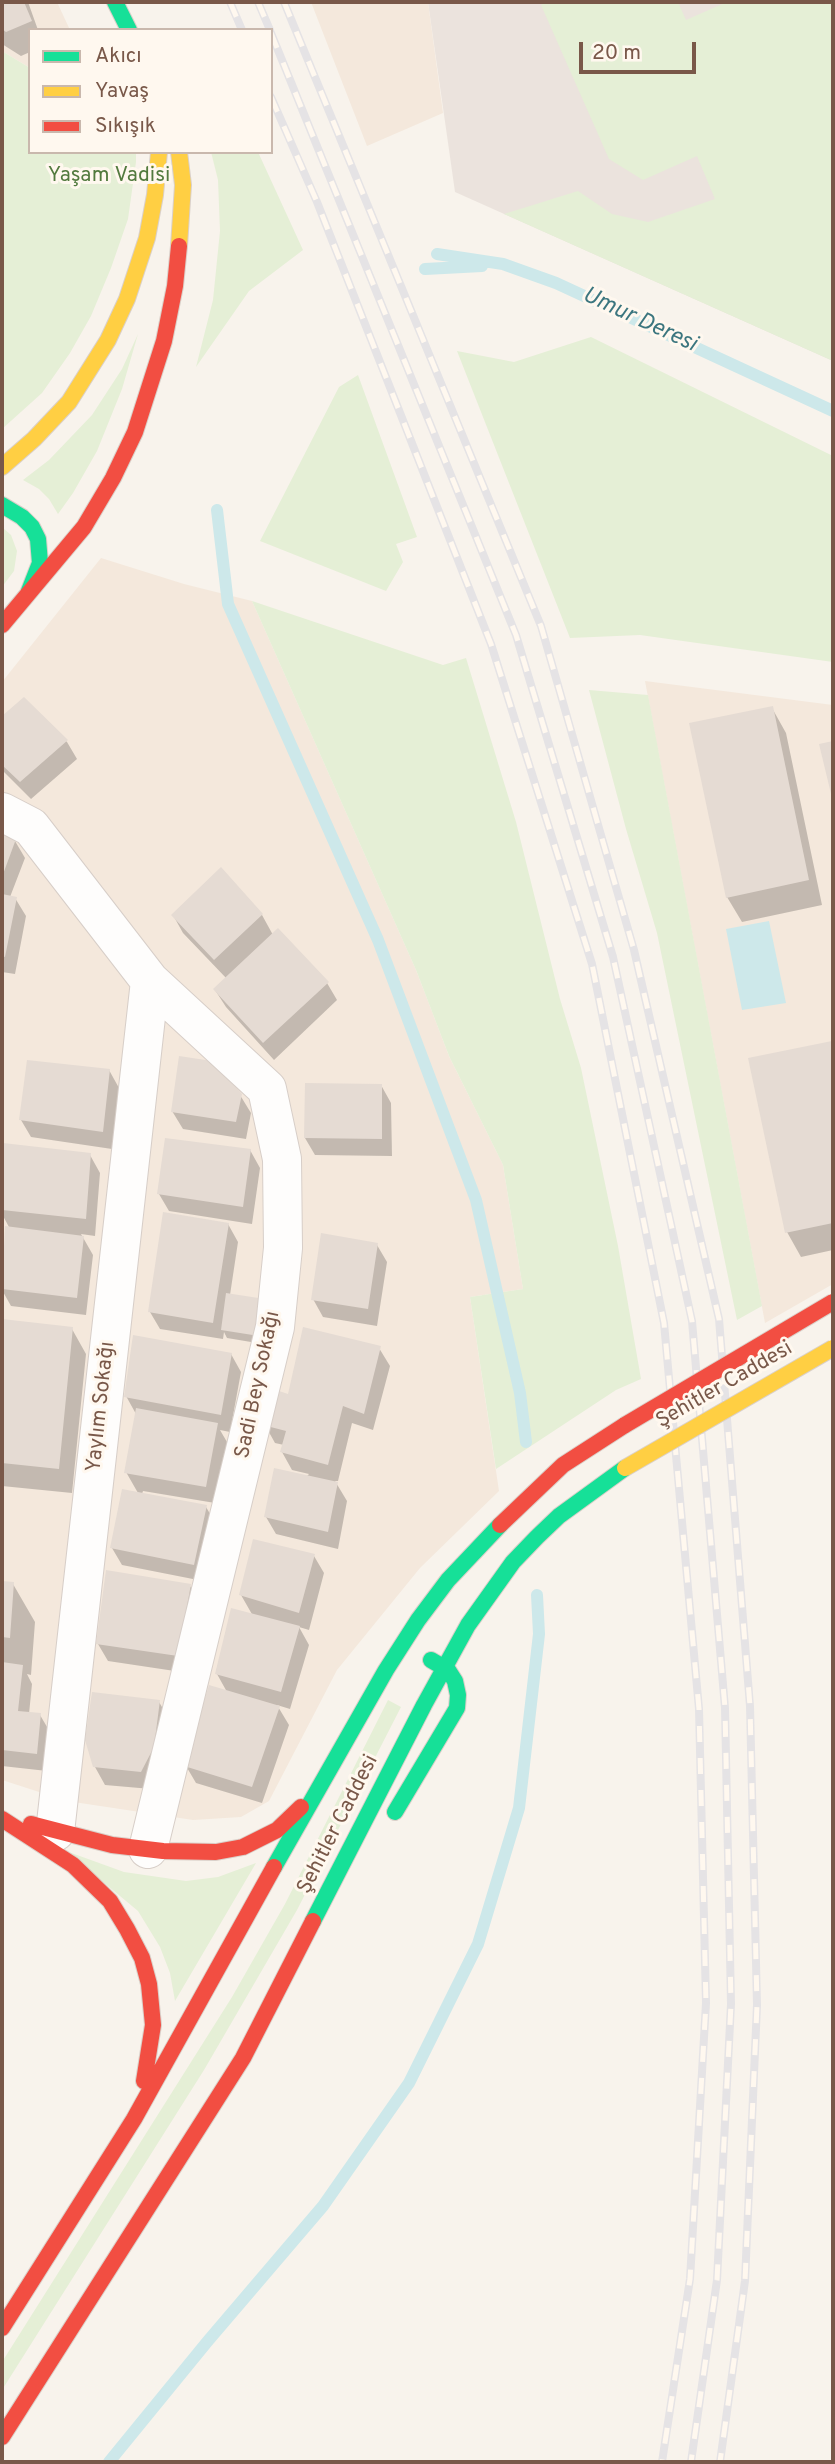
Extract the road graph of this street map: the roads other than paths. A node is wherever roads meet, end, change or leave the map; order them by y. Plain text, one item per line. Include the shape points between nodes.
1 (115, 2) edge
2 (128, 28) edge
3 (159, 154) edge
4 (179, 154) edge
5 (2, 467) edge
6 (2, 505) edge
7 (15, 610) junction
8 (2, 623) edge
9 (2, 812) edge
10 (150, 981) junction
11 (833, 1302) edge
12 (833, 1348) edge
13 (444, 1667) junction
14 (386, 1670) junction
15 (315, 1793) junction
16 (2, 1817) edge
17 (387, 1825) dead end
18 (55, 1832) junction
19 (148, 1849) junction
20 (351, 1883) dead end
21 (243, 2058) junction
22 (134, 2119) junction
23 (2, 2328) edge
24 (2, 2437) edge

1 - 2 main road
3 - 5 main road via 147,238 108,340 69,402
4 - 7 main road via 183,213 179,259 164,341 146,402 90,519
6 - 7 main road via 32,527 41,552 32,587
7 - 8 main road
9 - 10 street, Sadi Bey Sokağı via 31,827
10 - 18 street, Yaylım Sokağı
10 - 19 street, Sadi Bey Sokağı via 267,1088 282,1159 283,1248 275,1327
11 - 14 main road, Şehitler Caddesi, bridge via 563,1465 448,1580
12 - 13 main road, Şehitler Caddesi, bridge via 625,1468 559,1516 513,1562
13 - 14 main road via 424,1657 410,1657
13 - 17 main road via 455,1681 457,1708
13 - 21 main road, Şehitler Caddesi
14 - 15 main road, Şehitler Caddesi
15 - 19 main road via 277,1830 243,1847 216,1852
15 - 22 main road, Şehitler Caddesi
16 - 18 main road
16 - 22 main road via 73,1865 100,1892 116,1910 142,1958 153,2025
18 - 19 main road
20 - 21 main road
21 - 24 main road, Şehitler Caddesi
22 - 23 main road, Şehitler Caddesi

